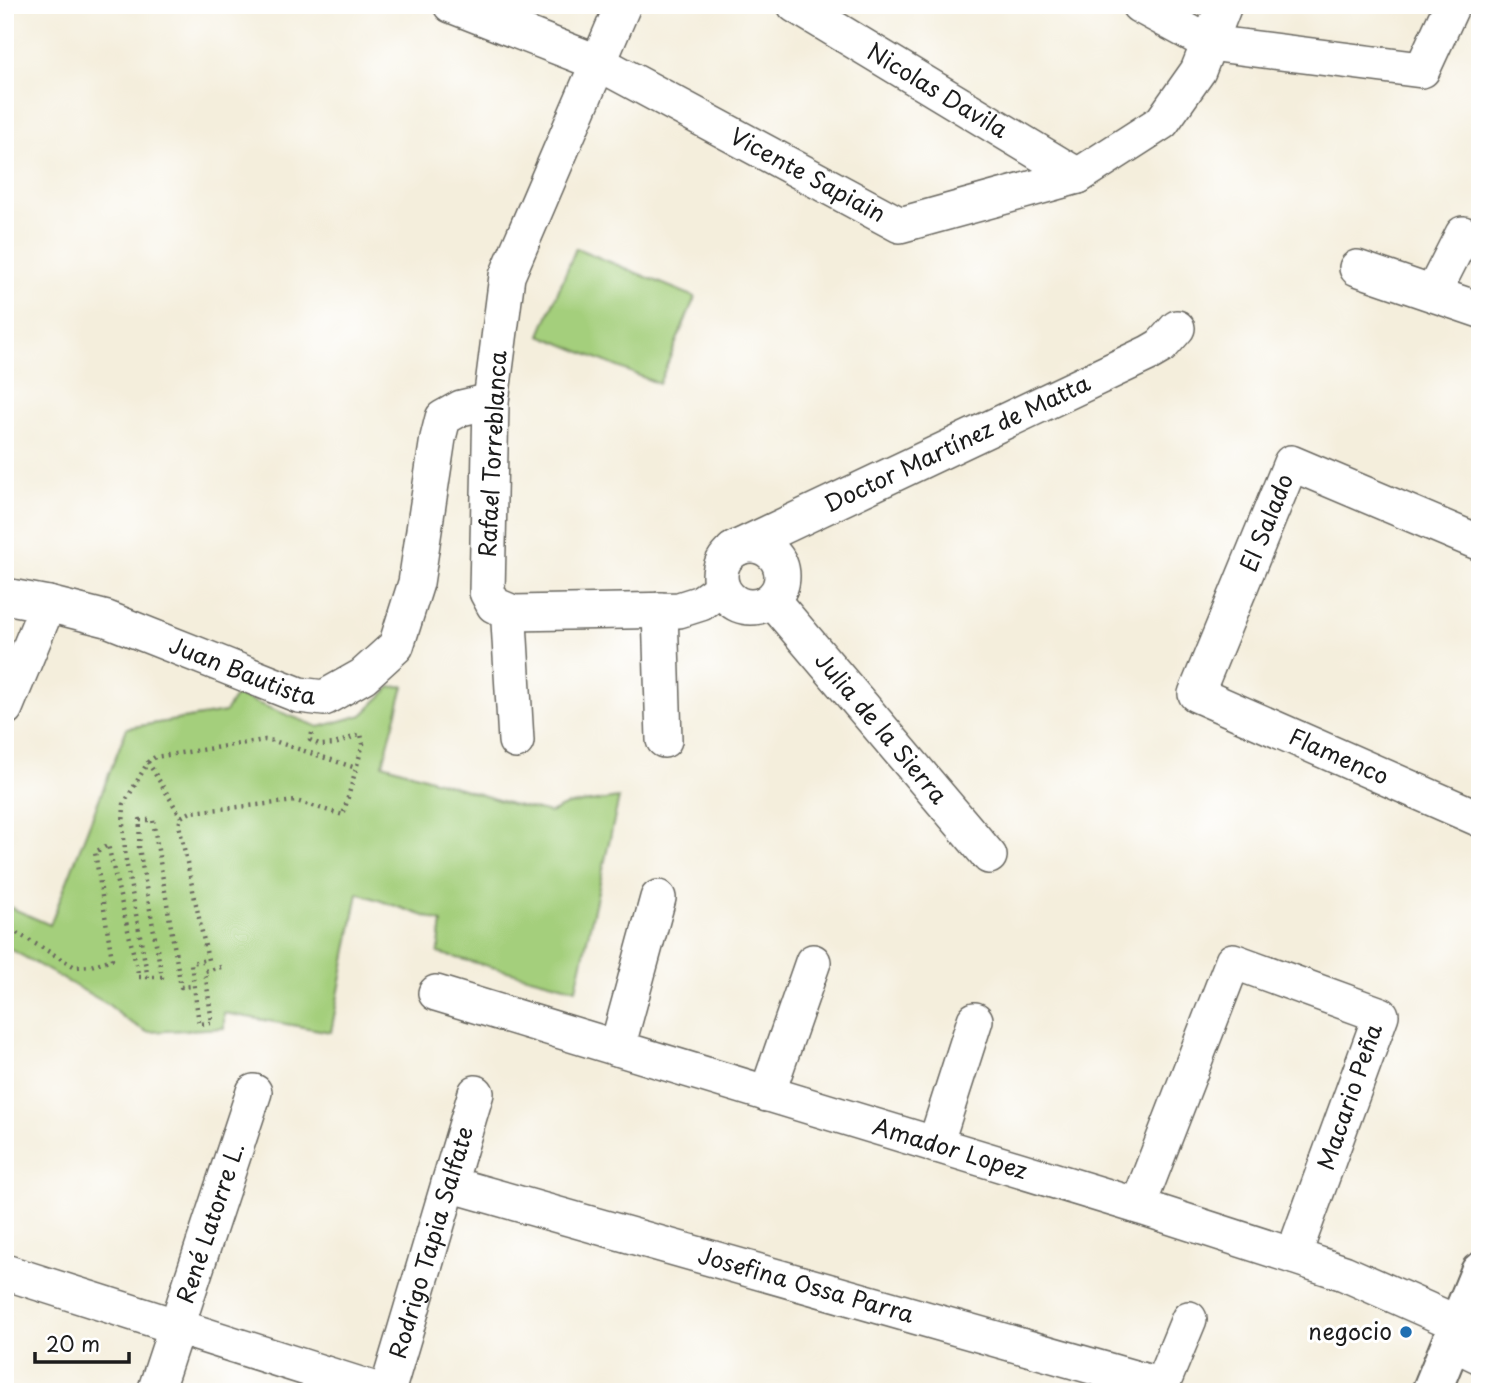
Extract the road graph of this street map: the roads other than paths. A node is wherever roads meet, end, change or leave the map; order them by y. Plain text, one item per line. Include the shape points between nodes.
1 (451, 5) edge
2 (623, 5) edge
3 (795, 5) edge
4 (1139, 5) edge
5 (1224, 5) edge
6 (1451, 5) edge
7 (1209, 43) junction
8 (599, 63) junction
9 (1078, 176) junction
10 (1480, 244) edge
11 (1357, 268) dead end
12 (1433, 293) junction
13 (1480, 310) edge
14 (1177, 328) dead end
15 (491, 401) junction
16 (1480, 542) edge
17 (733, 550) junction
18 (722, 588) junction
19 (5, 596) edge
20 (772, 600) junction
21 (48, 604) junction
22 (660, 610) junction
23 (513, 613) junction
24 (1196, 694) joint
25 (5, 708) edge
26 (664, 740) dead end
27 (516, 741) dead end
28 (1480, 820) edge
29 (989, 856) dead end
30 (658, 898) dead end
31 (813, 961) dead end
32 (436, 993) dead end
33 (975, 1020) dead end
34 (617, 1048) junction
35 (254, 1092) dead end
36 (476, 1093) dead end
37 (767, 1094) junction
38 (935, 1145) junction
39 (449, 1184) junction
40 (1138, 1206) junction
41 (1293, 1256) junction
42 (5, 1272) edge
43 (1480, 1272) edge
44 (1189, 1320) dead end
45 (176, 1326) junction
46 (1463, 1341) edge
47 (1161, 1389) edge
48 (155, 1392) edge
49 (385, 1392) edge
50 (1431, 1392) edge

1 - 8 street, Vicente Sapiain
2 - 8 street, Rafael Torreblanca
3 - 9 street, Nicolas Davila
4 - 7 street
5 - 7 street, Vicente Sapiain
6 - 7 street via 1422,70
7 - 9 street, Vicente Sapiain via 1198,71 1162,122
8 - 9 street, Vicente Sapiain via 900,225
8 - 15 street, Rafael Torreblanca via 507,276
10 - 12 street via 1463,234
11 - 12 street
12 - 13 street
14 - 17 street, Doctor Martínez de Matta via 1149,353
15 - 21 street, Juan Bautista via 443,418 416,583 396,646 363,677 324,698 299,695 107,619
15 - 23 street, Rafael Torreblanca via 487,592 494,605
16 - 24 street, El Salado via 1291,463
17 - 18 street via 721,569
17 - 20 street via 754,544 774,554 783,578
18 - 20 street via 737,604 747,607
18 - 22 street via 701,603
19 - 21 street, Juan Bautista
20 - 29 street, Julia de la Sierra
21 - 25 street
22 - 23 street
22 - 26 street
23 - 27 street via 509,622
24 - 28 street, Flamenco
30 - 34 street
31 - 37 street
32 - 34 street, Amador Lopez
33 - 38 street
34 - 37 street, Amador Lopez
35 - 45 street, René Latorre L.
36 - 39 street, Rodrigo Tapia Salfate
37 - 38 street, Amador Lopez
38 - 40 street, Amador Lopez
39 - 47 street, Josefina Ossa Parra
39 - 49 street, Rodrigo Tapia Salfate
40 - 41 street, Amador Lopez
40 - 41 street, Macario Peña via 1233,961 1381,1015
41 - 46 street, Amador Lopez via 1344,1273
42 - 45 street
43 - 46 street
44 - 47 street
45 - 48 street, René Latorre L.
45 - 49 street
46 - 50 street

